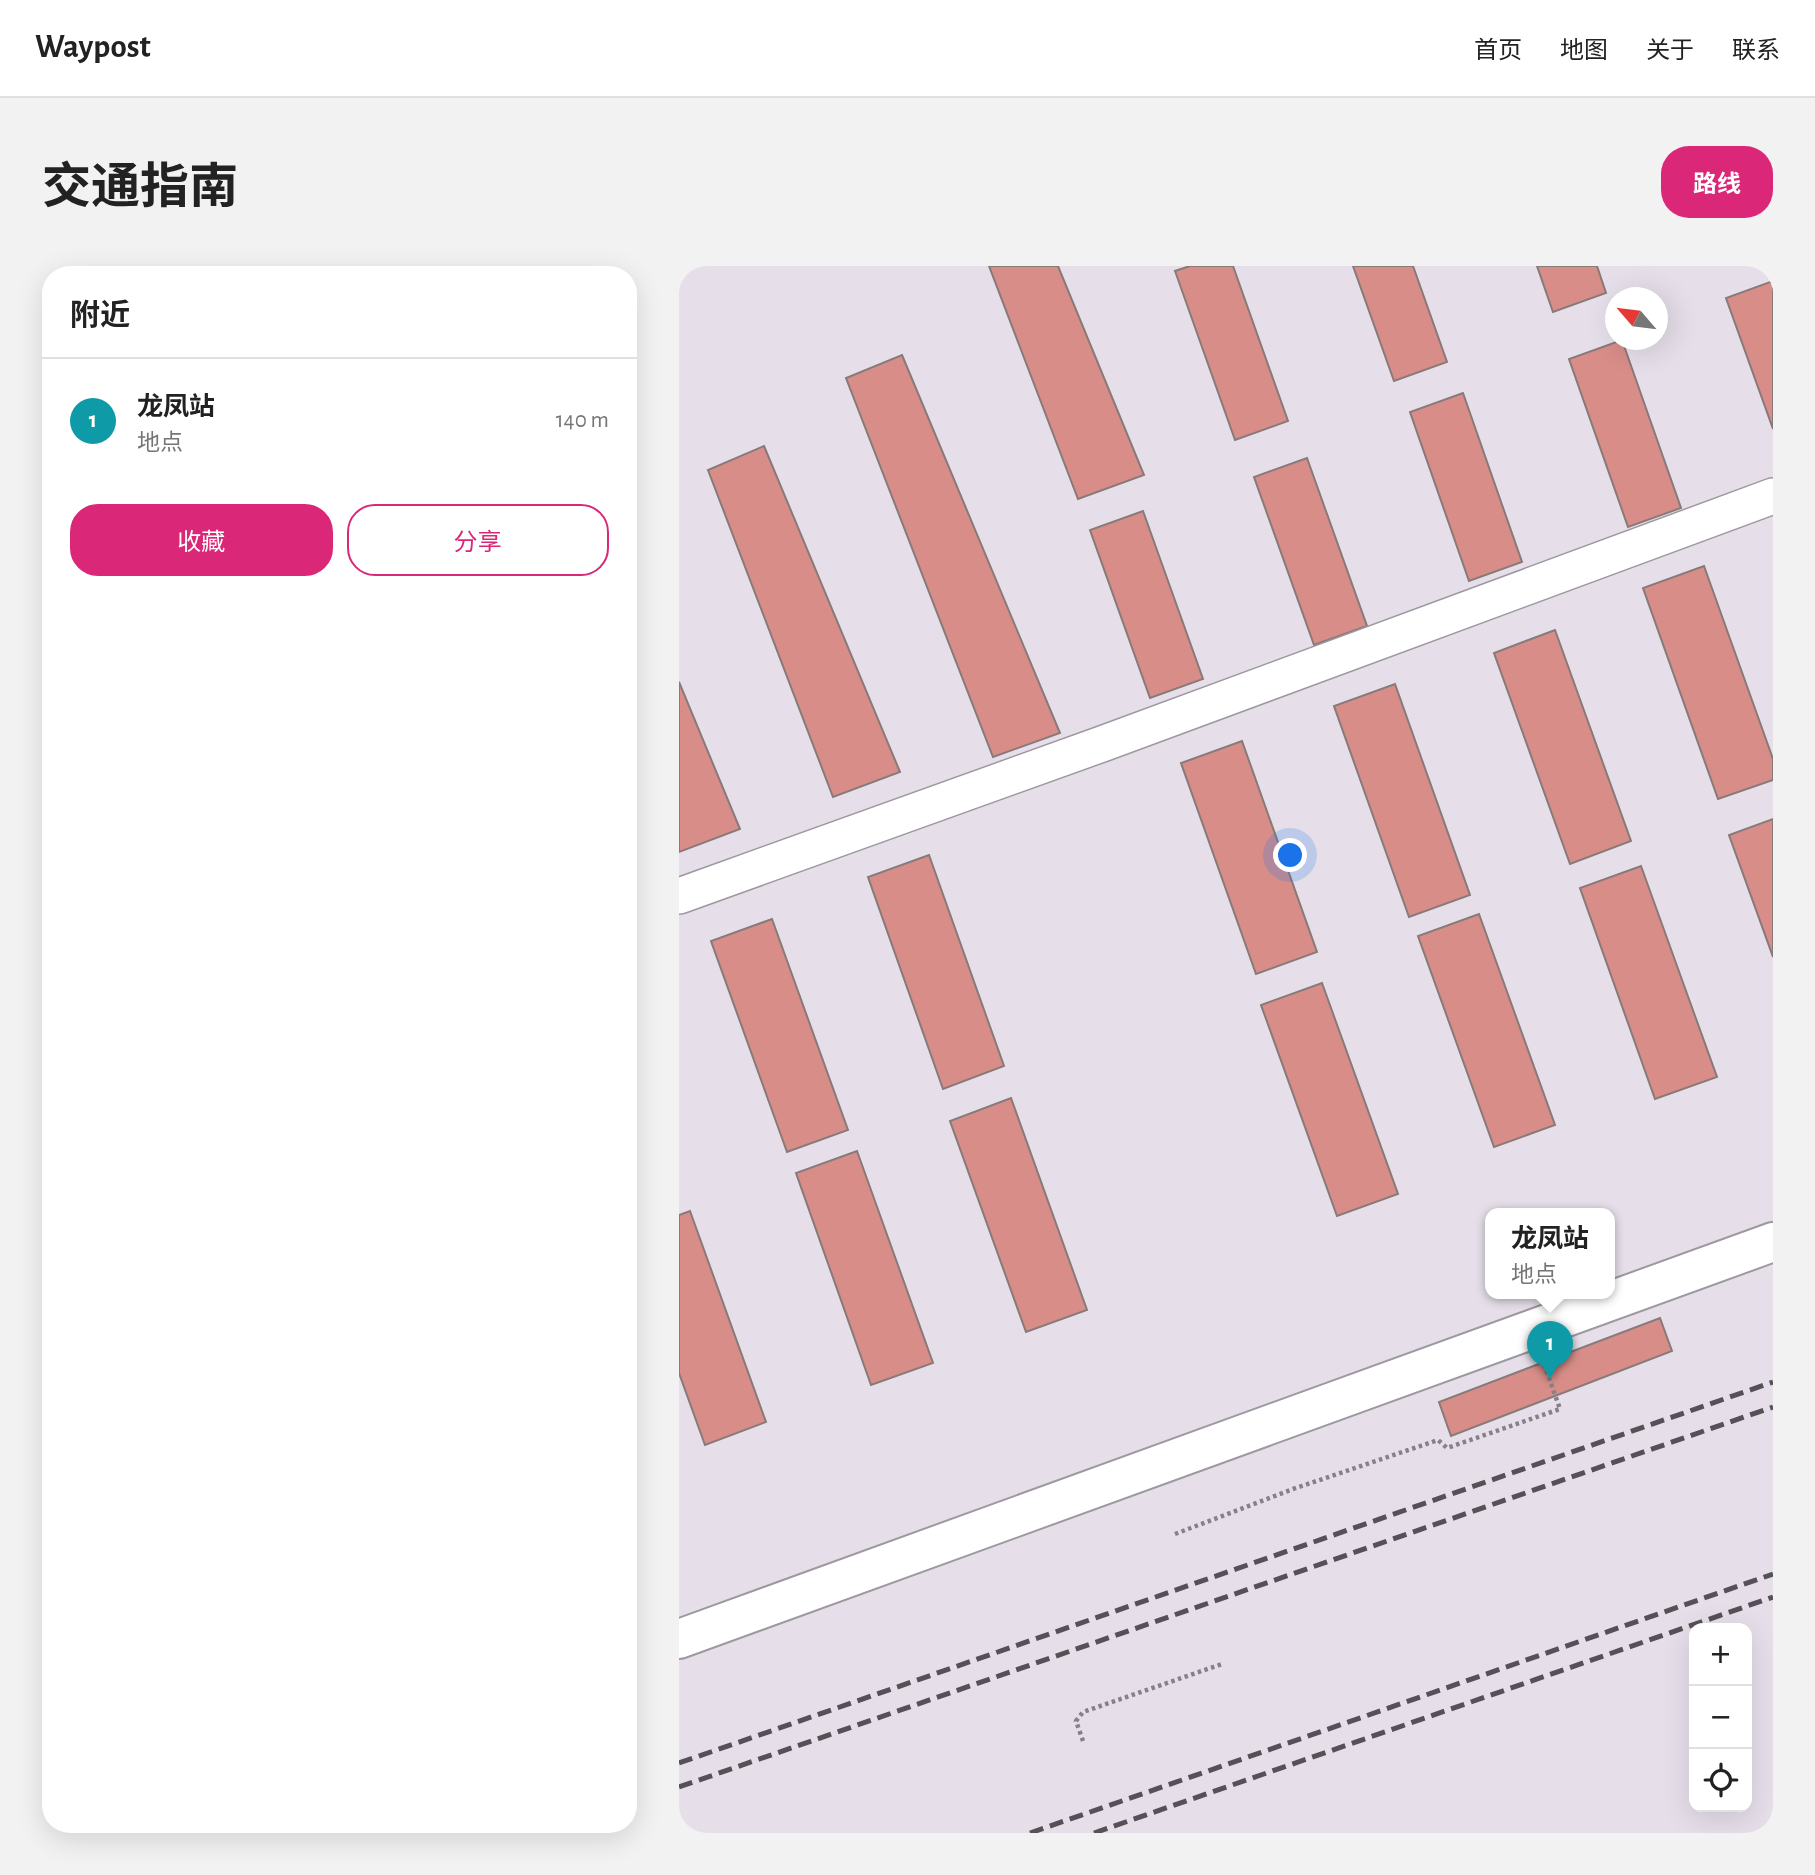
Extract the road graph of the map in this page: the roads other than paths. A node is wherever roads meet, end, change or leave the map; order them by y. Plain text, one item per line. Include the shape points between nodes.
1 (1773, 496) edge
2 (679, 895) edge
3 (1773, 1242) edge
4 (679, 1639) edge

1 - 2 street
3 - 4 street

